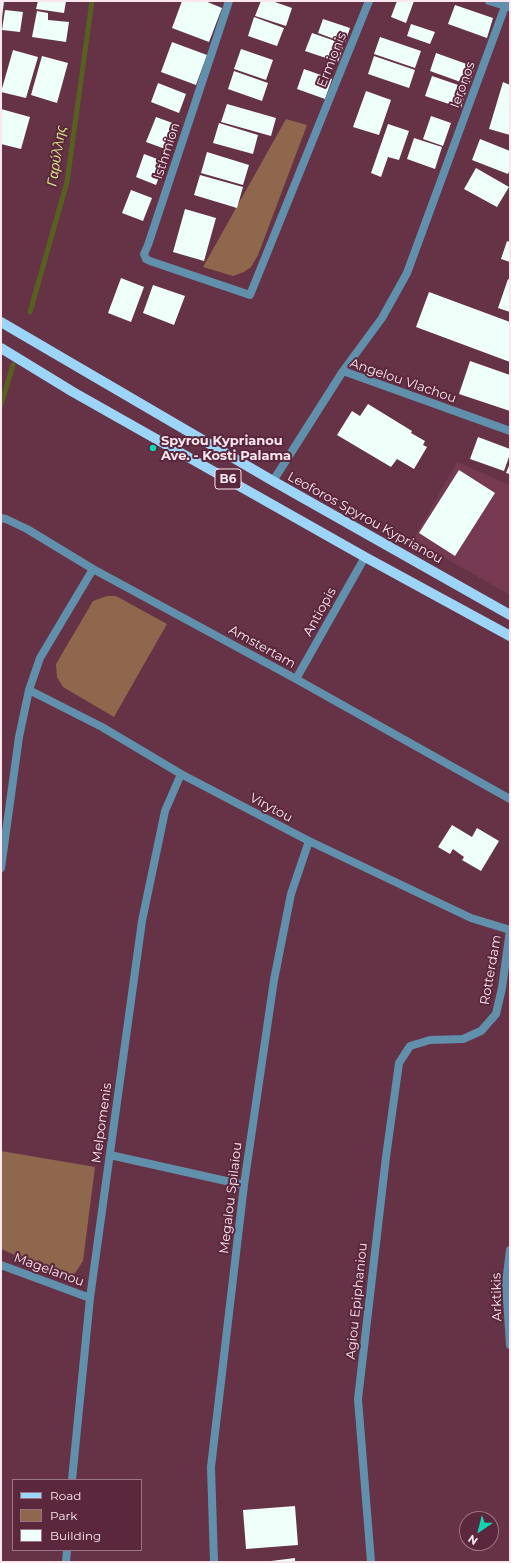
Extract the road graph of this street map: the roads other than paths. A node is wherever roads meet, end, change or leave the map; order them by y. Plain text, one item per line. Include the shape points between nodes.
1 (229, 1) edge
2 (369, 1) edge
3 (489, 1) edge
4 (507, 5) edge
5 (194, 277) joint
6 (1, 322) edge
7 (1, 348) edge
8 (342, 370) junction
9 (510, 431) edge
10 (273, 481) junction
11 (1, 518) edge
12 (366, 557) junction
13 (93, 569) junction
14 (510, 615) edge
15 (510, 636) edge
16 (296, 679) junction
17 (29, 690) junction
18 (181, 774) junction
19 (510, 799) edge
20 (309, 841) junction
21 (1, 868) edge
22 (510, 930) edge
23 (506, 989) edge
24 (410, 1046) joint
25 (110, 1156) junction
26 (244, 1185) junction
27 (510, 1250) edge
28 (1, 1264) edge
29 (90, 1298) junction
30 (510, 1345) edge
31 (72, 1479) edge
32 (67, 1551) edge
33 (66, 1562) edge
34 (214, 1562) edge
35 (371, 1562) edge

1 - 5 street, Isthmion via 144,254 150,261
2 - 5 street, Ermionis via 250,295
3 - 4 street
4 - 8 street, Ieronos via 406,273 382,318
6 - 10 main road, Leoforos Spyrou Kyprianou / B6
7 - 12 main road, B6 via 73,392
8 - 9 street, Angelou Vlachou
8 - 10 street, Angelou Vlachou
10 - 14 main road, Leoforos Spyrou Kyprianou / B6
11 - 13 street, Amstertam via 27,529
12 - 15 main road, B6
12 - 16 street, Antiopis
13 - 16 street, Amstertam
13 - 17 street via 40,658
16 - 19 street, Amstertam
17 - 18 street, Virytou via 102,727
17 - 21 street via 19,737
18 - 20 street, Virytou
18 - 25 street, Melpomenis via 165,811 142,921
20 - 22 street, Virytou via 471,918
20 - 26 street, Megalou Spilaiou via 291,894 274,980
22 - 23 street, Rotterdam
23 - 24 street, Rotterdam via 496,1014 481,1031 463,1039 430,1040
24 - 35 street, Agiou Epiphaniou via 399,1063 358,1399
25 - 26 street
25 - 29 street, Melpomenis
26 - 34 street, Megalou Spilaiou via 211,1467
27 - 30 street, Arktikis via 506,1283
28 - 29 street, Magelanou
29 - 31 street, Melpomenis
32 - 33 street

